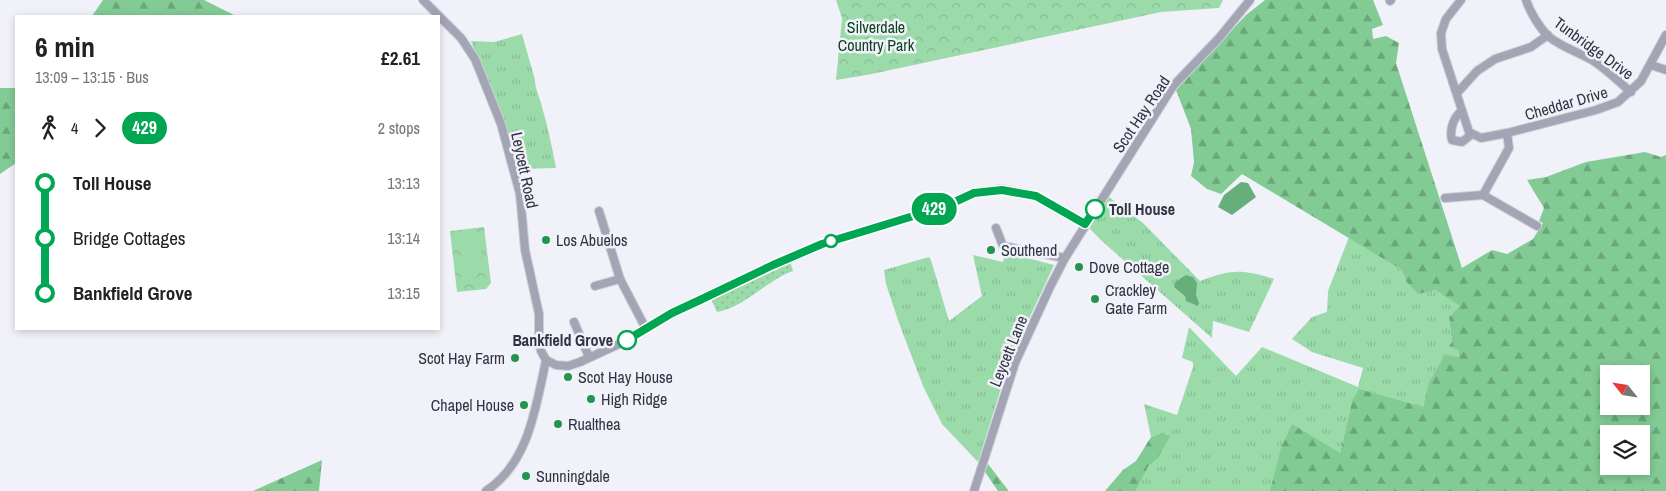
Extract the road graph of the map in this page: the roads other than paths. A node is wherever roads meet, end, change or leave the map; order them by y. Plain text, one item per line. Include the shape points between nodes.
1 (423, 0) edge
2 (1250, 0) edge
3 (1461, 0) edge
4 (1526, 0) edge
5 (438, 15) edge
6 (440, 17) edge
7 (1666, 34) edge
8 (1548, 35) junction
9 (1650, 65) junction
10 (1666, 70) edge
11 (1457, 92) junction
12 (1631, 92) junction
13 (1462, 111) junction
14 (1470, 133) junction
15 (1507, 133) junction
16 (1483, 195) junction
17 (1445, 198) dead end
18 (599, 211) dead end
19 (1084, 226) junction
20 (1537, 226) dead end
21 (996, 228) dead end
22 (1065, 258) junction
23 (620, 279) junction
24 (595, 286) dead end
25 (574, 322) dead end
26 (646, 329) junction
27 (589, 358) junction
28 (546, 360) junction
29 (486, 491) edge
30 (974, 491) edge

1 - 5 street, Leycett Road
2 - 19 street, Scot Hay Road via 1173,86
3 - 11 street via 1446,19 1441,33 1442,49
4 - 8 street, Tunbridge Drive
6 - 28 street, Leycett Road via 475,58 501,124 520,194 525,250 539,314 539,343
7 - 9 street, Cheddar Drive
8 - 11 street via 1530,47 1495,58
8 - 12 street, Tunbridge Drive via 1593,61
9 - 10 street
9 - 12 street, Cheddar Drive
11 - 13 street
12 - 15 street, Cheddar Drive via 1618,102 1596,110
13 - 14 street
13 - 14 street, Cheddar Drive via 1457,114 1450,136 1452,140 1462,142
14 - 15 street, Cheddar Drive via 1481,138
15 - 16 street via 1509,148
16 - 17 street
16 - 20 street
18 - 23 street
19 - 22 street, Leycett Lane
19 - 26 street via 1036,196 1002,190 974,193 946,206 822,244 672,313
21 - 22 street via 1003,246
22 - 30 street, Leycett Lane via 1015,363
23 - 24 street
23 - 26 street
25 - 27 street
26 - 27 street
27 - 28 street via 568,366
28 - 29 street via 526,442 510,469

